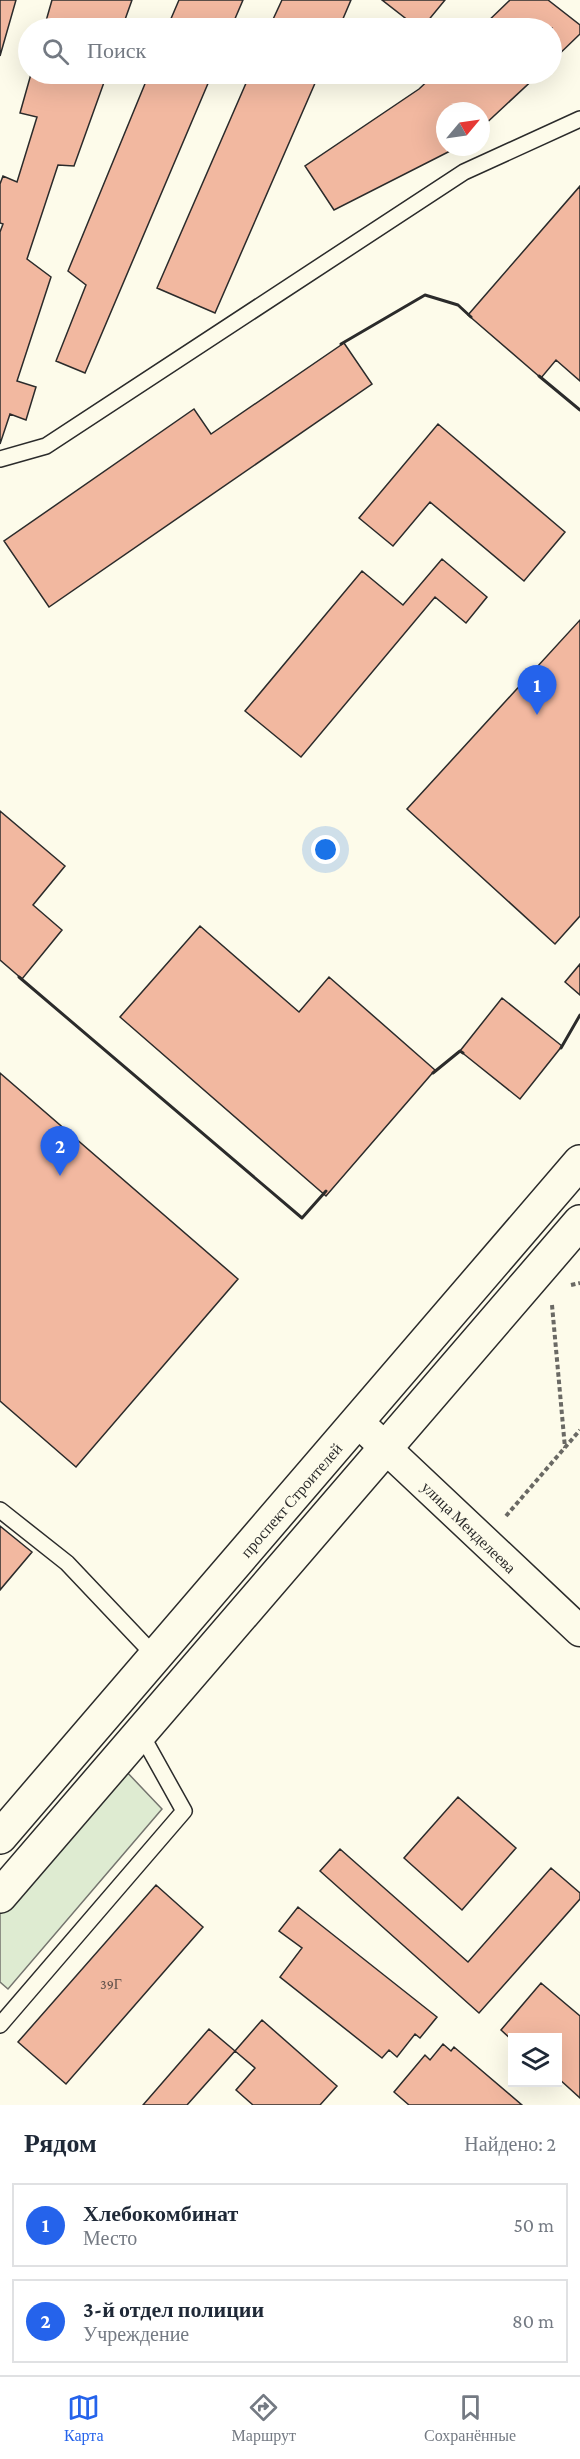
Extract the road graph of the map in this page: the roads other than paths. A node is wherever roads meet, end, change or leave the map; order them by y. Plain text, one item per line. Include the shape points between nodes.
1 (580, 119) edge
2 (0, 459) edge
3 (580, 1162) edge
4 (580, 1222) edge
5 (358, 1422) junction
6 (386, 1447) junction
7 (0, 1510) edge
8 (580, 1631) edge
9 (156, 1657) junction
10 (140, 1732) junction
11 (0, 1837) edge
12 (0, 1896) edge
13 (0, 2025) edge

1 - 2 lane via 464,172 46,446
3 - 5 main road, проспект Строителей
4 - 6 main road
5 - 6 street, улица Менделеева
5 - 9 main road, проспект Строителей
6 - 8 street, улица Менделеева
6 - 10 main road
7 - 9 lane via 67,1563
9 - 11 main road, проспект Строителей
10 - 12 main road
10 - 13 lane via 184,1812

